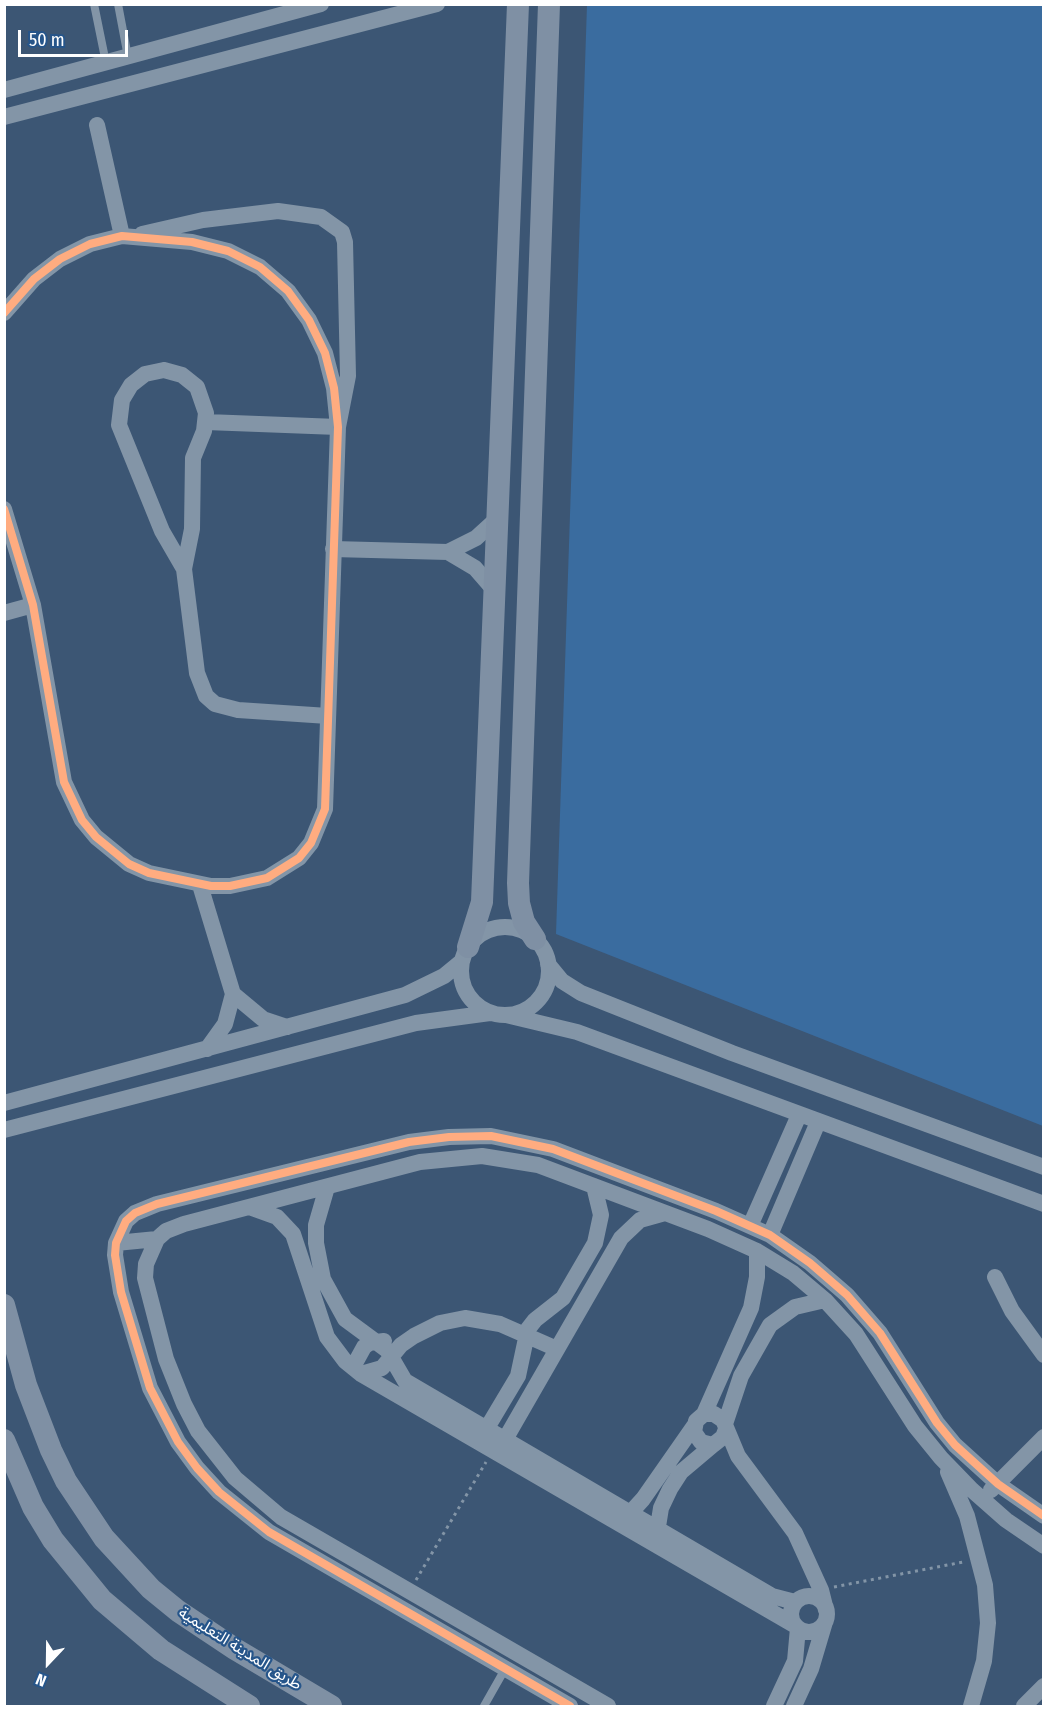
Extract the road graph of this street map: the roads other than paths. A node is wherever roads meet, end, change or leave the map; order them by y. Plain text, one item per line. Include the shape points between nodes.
1 (94, 4) edge
2 (118, 4) edge
3 (321, 4) edge
4 (437, 4) edge
5 (518, 4) edge
6 (549, 4) edge
7 (128, 57) junction
8 (106, 63) junction
9 (4, 90) edge
10 (4, 117) edge
11 (97, 125) dead end
12 (127, 236) junction
13 (4, 313) edge
14 (206, 422) junction
15 (338, 427) junction
16 (4, 509) edge
17 (498, 518) junction
18 (333, 549) junction
19 (448, 552) junction
20 (184, 569) junction
21 (495, 591) junction
22 (33, 604) junction
23 (4, 613) edge
24 (328, 716) junction
25 (200, 885) junction
26 (535, 939) junction
27 (465, 955) junction
28 (548, 964) junction
29 (233, 994) junction
30 (498, 1014) junction
31 (288, 1027) junction
32 (207, 1049) junction
33 (4, 1103) edge
34 (799, 1115) junction
35 (818, 1122) junction
36 (4, 1130) edge
37 (449, 1137) junction
38 (454, 1157) junction
39 (1044, 1167) edge
40 (594, 1186) junction
41 (327, 1187) junction
42 (1044, 1204) edge
43 (248, 1208) junction
44 (716, 1211) junction
45 (665, 1213) junction
46 (750, 1226) junction
47 (708, 1229) junction
48 (770, 1235) junction
49 (157, 1239) junction
50 (116, 1243) junction
51 (757, 1251) junction
52 (995, 1277) dead end
53 (825, 1300) junction
54 (4, 1305) edge
55 (526, 1335) junction
56 (414, 1336) junction
57 (376, 1341) junction
58 (557, 1350) junction
59 (1044, 1355) edge
60 (392, 1356) junction
61 (357, 1371) junction
62 (173, 1380) junction
63 (150, 1388) junction
64 (699, 1420) junction
65 (725, 1426) junction
66 (1044, 1437) edge
67 (4, 1440) edge
68 (492, 1443) junction
69 (713, 1445) junction
70 (940, 1458) junction
71 (998, 1484) junction
72 (981, 1498) junction
73 (1044, 1516) edge
74 (625, 1519) junction
75 (656, 1537) junction
76 (1044, 1546) edge
77 (795, 1602) junction
78 (826, 1616) junction
79 (471, 1626) junction
80 (797, 1627) junction
81 (460, 1643) junction
82 (505, 1669) junction
83 (1044, 1686) edge
84 (249, 1707) edge
85 (331, 1707) edge
86 (484, 1707) edge
87 (570, 1707) edge
88 (608, 1707) edge
89 (774, 1707) edge
90 (794, 1707) edge
91 (971, 1707) edge
92 (1024, 1707) edge

1 - 8 lane
2 - 7 lane
3 - 7 street
4 - 10 street
5 - 17 street
6 - 26 street via 518,883 524,922
7 - 8 street
8 - 9 street
11 - 12 street
12 - 13 street via 90,244 60,259 34,279
12 - 15 street via 192,242 228,251 260,267 288,291 325,352
12 - 15 street via 278,210 308,213 335,224 345,242 348,306 348,376
14 - 15 street
14 - 20 street via 193,458 192,529
14 - 20 street via 205,404 197,387 173,372 154,371 137,379 125,392 119,408 121,433 162,531
15 - 18 street
16 - 22 street
17 - 19 street via 476,538
17 - 21 street
18 - 19 street
18 - 24 street
19 - 21 street via 475,568
20 - 24 street via 197,673 206,696 215,704 238,710
21 - 27 street via 482,902
22 - 23 street
22 - 25 street via 64,782 82,820 104,845 129,864
24 - 25 street via 325,809 311,843 292,863 267,878 230,886
25 - 29 street
26 - 27 street via 507,927 492,929 478,936
26 - 28 street
27 - 30 street via 461,978 466,993 476,1005
27 - 31 street via 444,976 405,995
28 - 30 street via 542,995 522,1012
28 - 39 street via 562,981 581,993
29 - 31 street via 263,1019
29 - 32 street via 225,1024
30 - 34 street via 577,1032
30 - 36 street via 416,1023
31 - 32 street
32 - 33 street
34 - 35 street
34 - 46 street
35 - 42 street
35 - 48 street
37 - 38 street
37 - 44 street via 491,1136 533,1143
37 - 50 street via 409,1142 145,1207 126,1221
38 - 40 street via 510,1159
38 - 41 street
40 - 45 street
40 - 55 street via 601,1225 596,1243 563,1298 535,1320
41 - 43 street
41 - 57 street via 316,1225 323,1279 345,1319
43 - 49 street via 184,1224
43 - 61 street via 271,1213 288,1227 304,1264 321,1323 336,1349
44 - 46 street
44 - 47 street
45 - 47 street
45 - 58 street via 648,1216 627,1231
46 - 48 street
47 - 51 street
48 - 71 street via 830,1278 864,1314 895,1353 937,1423
49 - 50 street
49 - 62 street via 148,1258 145,1278
50 - 63 street via 121,1292
51 - 53 street via 793,1273
51 - 64 street via 751,1308
52 - 59 street via 1012,1311
53 - 65 street via 795,1307 770,1325 741,1376
53 - 70 street via 856,1334
54 - 85 street, طريق المدينة التعليمية via 26,1385 51,1450 72,1491 104,1538 178,1611
55 - 56 street via 489,1320 465,1318 430,1327
55 - 58 street
55 - 68 street via 518,1376
56 - 57 street
56 - 60 street
57 - 60 street
57 - 61 street via 364,1347
58 - 68 street
60 - 61 street via 377,1371
60 - 68 street via 405,1381
61 - 68 street
62 - 63 street
62 - 79 street via 198,1431 257,1499 281,1517
63 - 81 street via 178,1442 197,1468 243,1513 297,1549
64 - 65 street via 719,1416
64 - 69 street via 696,1438
64 - 74 street
65 - 69 street via 723,1437
65 - 78 street via 738,1456 795,1533 821,1590
66 - 71 street
67 - 84 street via 43,1524 102,1600 161,1650
68 - 74 street
69 - 75 street via 681,1472 670,1489
70 - 72 street
70 - 91 street via 968,1516 980,1558 988,1623 984,1661
71 - 72 street
71 - 73 street
72 - 76 street
74 - 75 street
75 - 77 street via 772,1596
75 - 80 street
77 - 78 street via 805,1596 816,1597
77 - 80 street via 791,1614
78 - 80 street via 813,1631
78 - 90 street via 811,1669
79 - 81 street
79 - 88 street
80 - 89 street via 795,1661
81 - 82 street
82 - 86 lane
82 - 87 street
83 - 92 street

